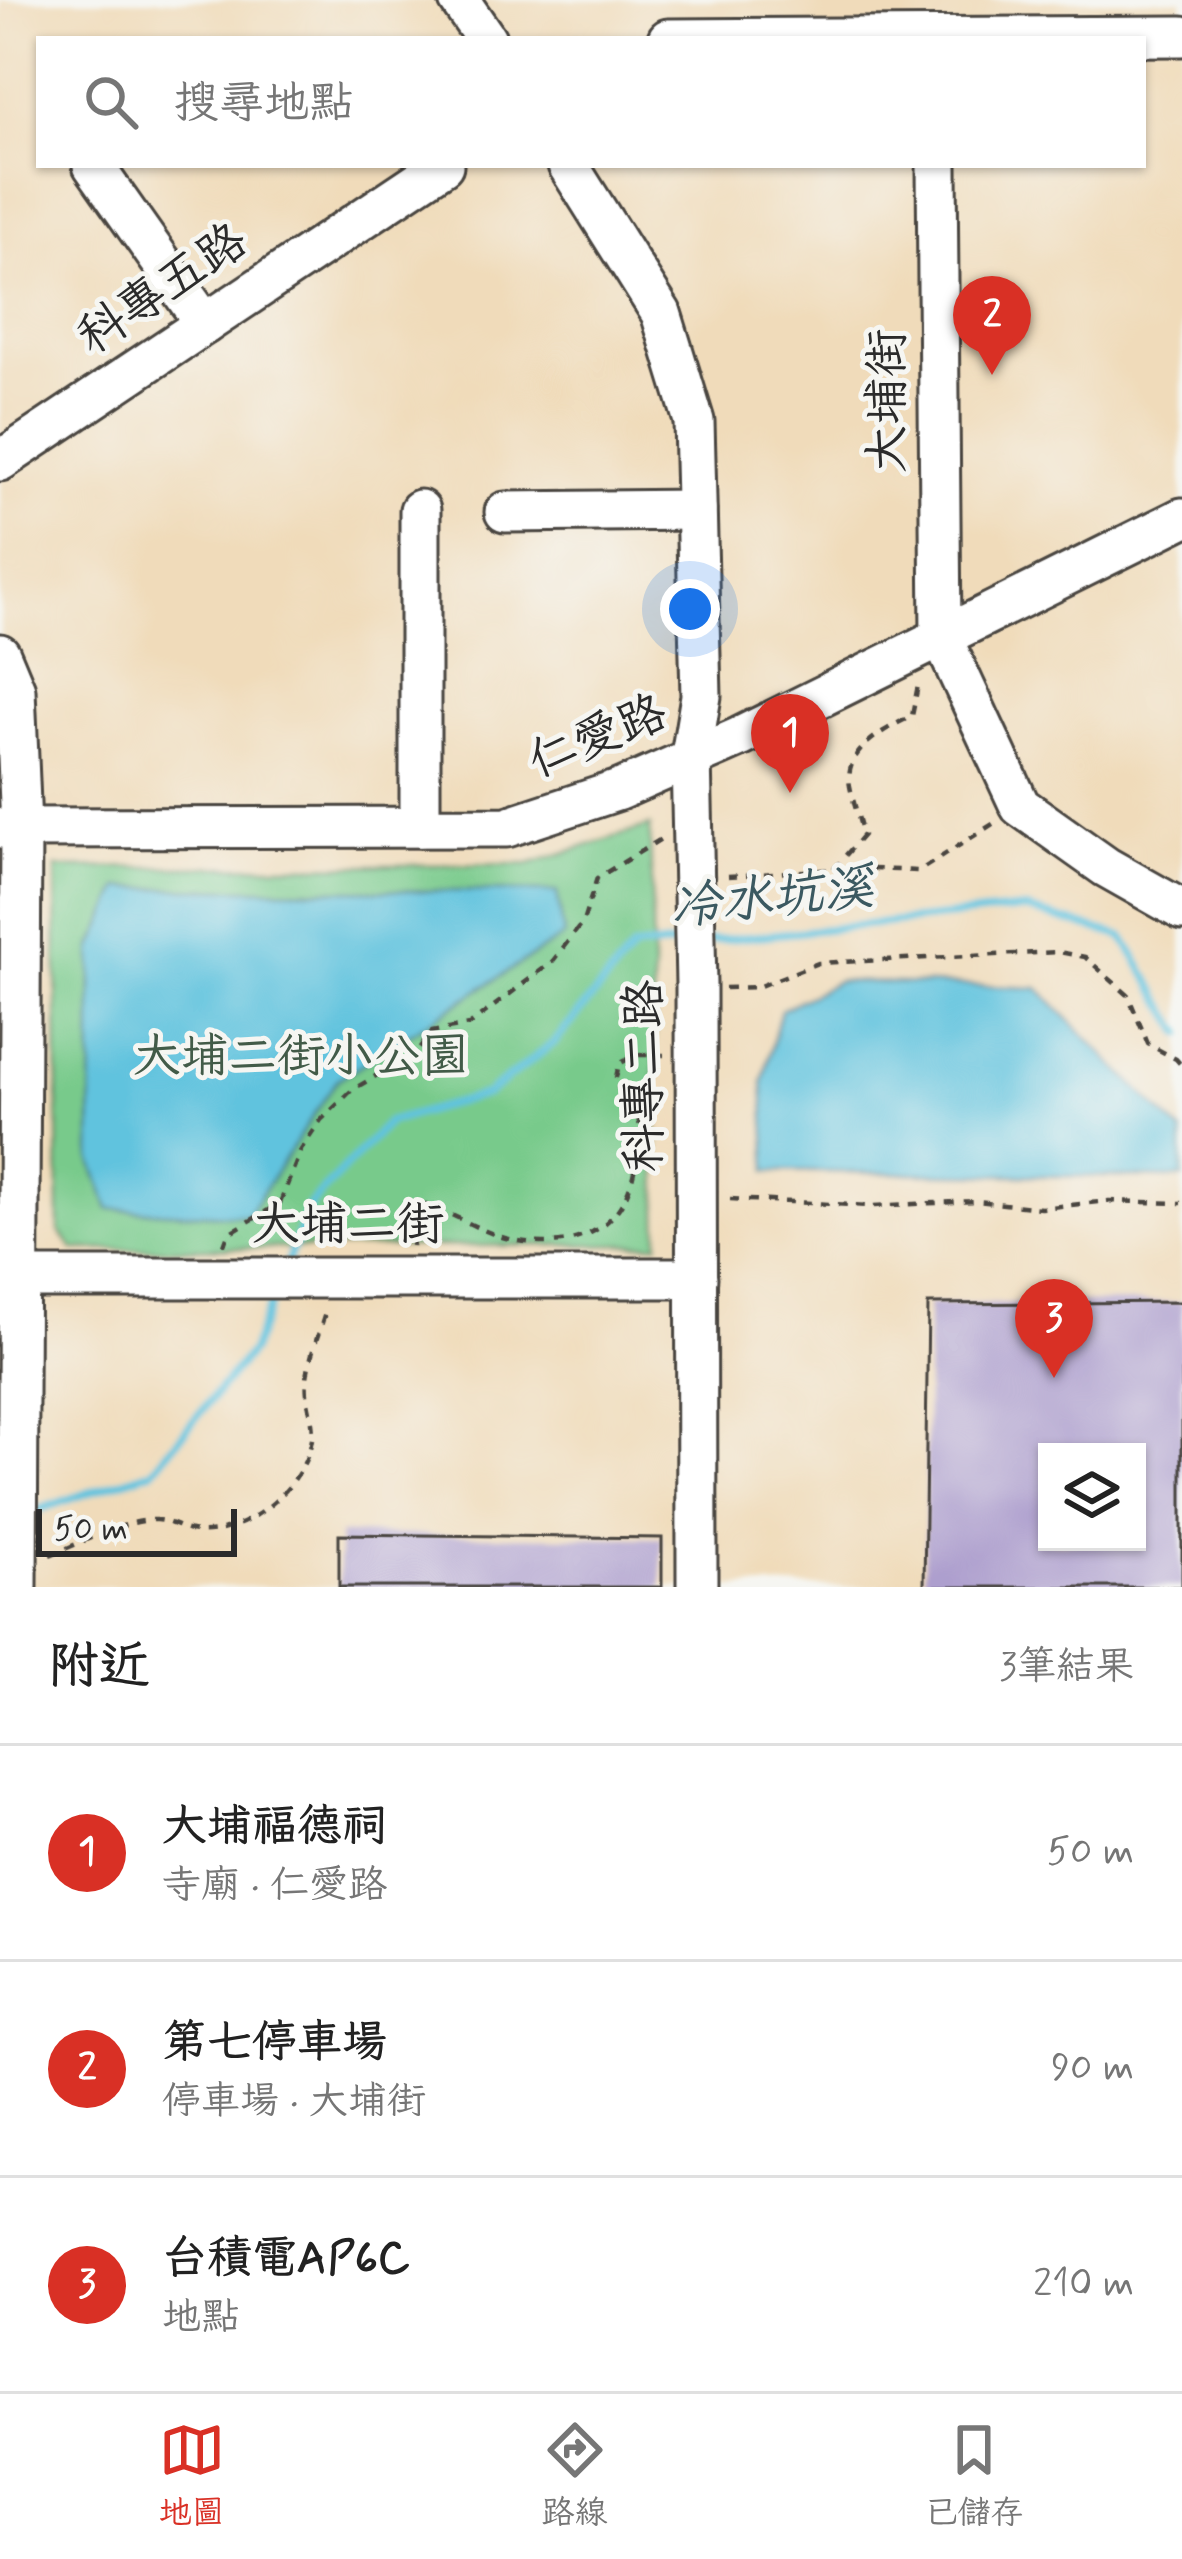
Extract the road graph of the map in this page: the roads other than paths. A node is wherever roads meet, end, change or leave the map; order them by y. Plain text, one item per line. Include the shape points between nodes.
1 (459, 0) edge
2 (756, 19) edge
3 (936, 25) edge
4 (484, 36) edge
5 (681, 36) edge
6 (1182, 36) edge
7 (95, 168) edge
8 (439, 168) edge
9 (570, 168) edge
10 (937, 168) edge
11 (205, 324) junction
12 (0, 461) edge
13 (420, 510) dead end
14 (696, 510) junction
15 (506, 512) dead end
16 (1182, 518) edge
17 (941, 636) junction
18 (0, 654) edge
19 (691, 756) junction
20 (420, 826) junction
21 (11, 827) edge
22 (1182, 910) edge
23 (8, 1278) edge
24 (697, 1278) junction
25 (16, 1587) edge
26 (697, 1587) edge

1 - 4 street
2 - 3 street
2 - 5 street
3 - 6 street
7 - 11 street
8 - 11 street, 科專五路
9 - 14 street, 科專二路 via 661,313 694,421
10 - 17 street, 大埔街
11 - 12 street, 科專五路
13 - 20 street
14 - 15 street
14 - 19 street, 科專二路 via 700,696
16 - 17 street, 仁愛路
17 - 19 street, 仁愛路
17 - 22 street via 1020,806
18 - 21 street via 15,690
19 - 20 street, 仁愛路 via 507,827
19 - 24 street, 科專二路 via 708,883
20 - 21 street, 仁愛路
21 - 23 street
23 - 24 street, 大埔二街
23 - 25 street via 17,1477 31,1550
24 - 26 street, 科專二路

